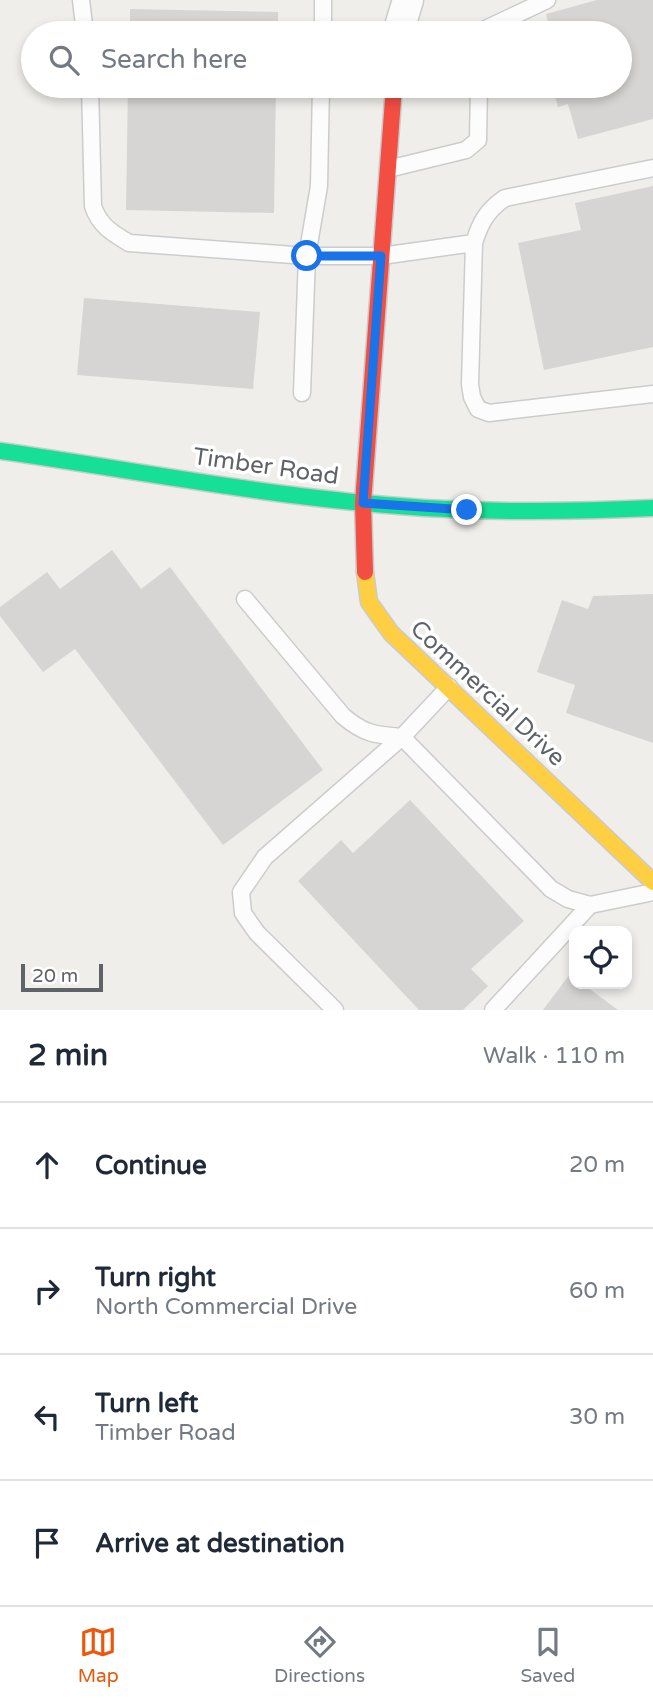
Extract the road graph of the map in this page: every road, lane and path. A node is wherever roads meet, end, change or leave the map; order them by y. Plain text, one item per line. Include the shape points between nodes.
1 (81, 0) edge
2 (323, 0) edge
3 (408, 0) edge
4 (547, 0) edge
5 (84, 21) edge
6 (323, 21) edge
7 (401, 21) edge
8 (502, 21) edge
9 (90, 98) edge
10 (321, 98) edge
11 (393, 98) edge
12 (479, 98) edge
13 (653, 168) edge
14 (388, 169) junction
15 (474, 243) junction
16 (307, 256) junction
17 (381, 256) junction
18 (302, 393) dead end
19 (653, 394) edge
20 (0, 451) edge
21 (363, 503) junction
22 (653, 508) edge
23 (245, 599) dead end
24 (449, 687) junction
25 (402, 737) junction
26 (653, 882) edge
27 (653, 892) edge
28 (590, 905) junction
29 (335, 1010) edge
30 (493, 1010) edge

1 - 5 lane
2 - 6 lane
3 - 7 street
4 - 8 lane
9 - 16 lane via 93,206 97,220 113,233 129,243
10 - 16 lane via 319,186
11 - 14 street, Commercial Drive
12 - 14 lane via 478,140 466,150
13 - 15 lane via 505,198 490,208
14 - 17 street, Commercial Drive
15 - 17 lane
15 - 19 lane via 470,384 478,409 489,414
16 - 17 lane
16 - 18 lane
17 - 21 street, Commercial Drive
20 - 21 street, Timber Road
21 - 22 street, Timber Road via 569,512
21 - 24 street, Commercial Drive via 369,602 391,633
23 - 25 lane via 356,728
24 - 25 lane
24 - 26 street, Commercial Drive
25 - 28 lane via 551,889
25 - 29 lane via 265,857 241,892 243,913 257,933
27 - 28 lane
28 - 30 lane

